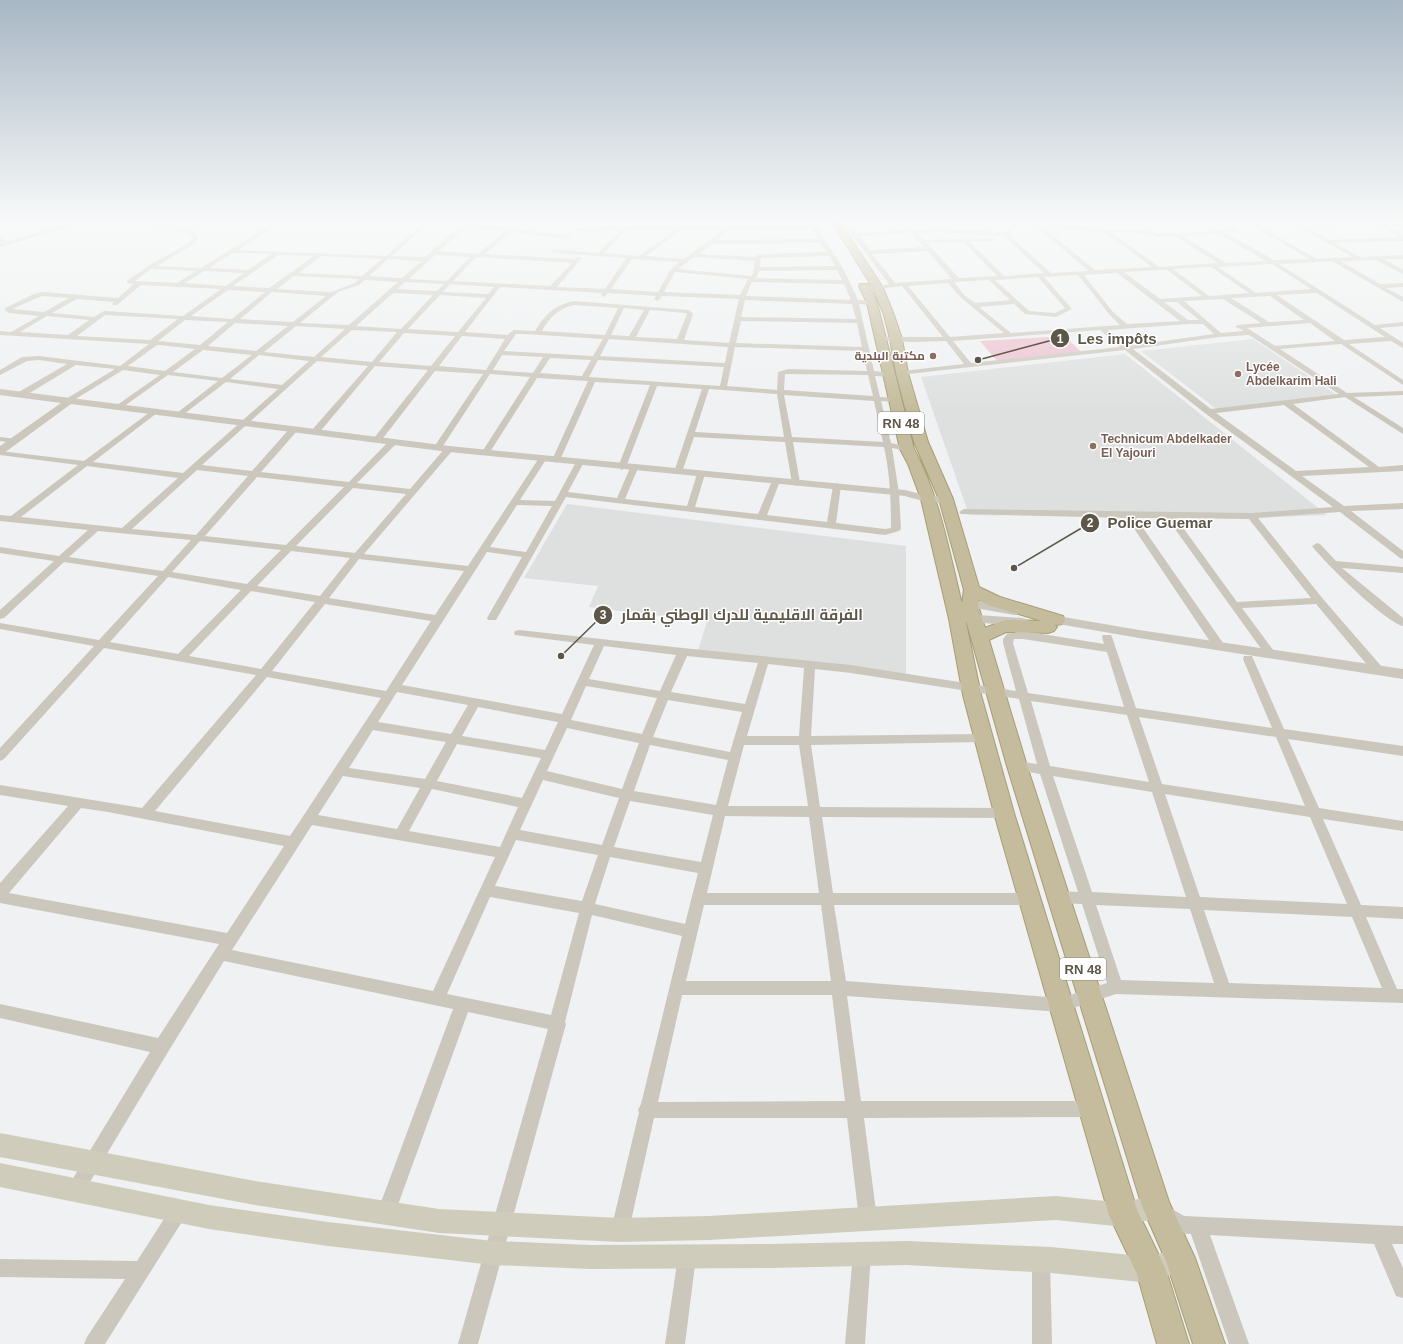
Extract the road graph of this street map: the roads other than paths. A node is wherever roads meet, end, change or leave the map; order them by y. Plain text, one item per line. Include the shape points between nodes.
1 (903, 284) edge
2 (137, 285) edge
3 (173, 285) edge
4 (178, 285) joint
5 (233, 285) edge
6 (278, 285) edge
7 (355, 285) edge
8 (398, 285) edge
9 (445, 285) edge
10 (476, 285) edge
11 (555, 285) edge
12 (611, 285) edge
13 (665, 285) edge
14 (749, 285) edge
15 (848, 285) edge
16 (863, 285) edge
17 (876, 285) edge
18 (893, 285) edge
19 (953, 285) edge
20 (997, 285) edge
21 (1089, 285) edge
22 (1136, 285) edge
23 (1190, 285) edge
24 (1240, 285) edge
25 (1307, 285) edge
26 (1403, 285) edge
27 (498, 286) junction
28 (1040, 286) dead end
29 (1050, 286) joint
30 (1380, 286) joint
31 (228, 288) junction
32 (552, 288) junction
33 (878, 288) junction
34 (270, 291) junction
35 (391, 291) junction
36 (607, 291) junction
37 (1317, 291) junction
38 (332, 294) junction
39 (437, 294) junction
40 (660, 294) junction
41 (1271, 294) junction
42 (1255, 295) junction
43 (77, 296) junction
44 (490, 296) junction
45 (1225, 297) junction
46 (742, 298) junction
47 (1208, 298) junction
48 (120, 300) junction
49 (1179, 300) junction
50 (1403, 300) edge
51 (855, 301) junction
52 (1157, 301) junction
53 (1014, 302) junction
54 (872, 303) junction
55 (599, 304) junction
56 (975, 305) junction
57 (622, 306) junction
58 (650, 308) junction
59 (104, 313) junction
60 (47, 315) junction
61 (185, 317) junction
62 (96, 319) junction
63 (738, 319) junction
64 (235, 320) junction
65 (859, 321) junction
66 (1311, 321) junction
67 (1186, 322) junction
68 (1205, 322) junction
69 (1063, 323) junction
70 (294, 324) junction
71 (1267, 324) junction
72 (1403, 324) edge
73 (349, 327) junction
74 (1126, 327) junction
75 (1219, 327) junction
76 (1240, 327) junction
77 (1373, 327) junction
78 (1101, 328) junction
79 (402, 330) junction
80 (538, 332) junction
81 (0, 333) edge
82 (1249, 333) junction
83 (12, 334) junction
84 (459, 335) junction
85 (1010, 335) junction
86 (1219, 335) junction
87 (509, 337) junction
88 (607, 337) junction
89 (69, 338) junction
90 (631, 339) junction
91 (949, 339) junction
92 (1393, 339) junction
93 (1403, 339) edge
94 (153, 342) junction
95 (680, 342) junction
96 (881, 342) junction
97 (897, 342) junction
98 (1342, 342) junction
99 (733, 345) junction
100 (1403, 346) edge
101 (202, 347) junction
102 (1126, 348) junction
103 (1273, 348) junction
104 (640, 350) junction
105 (866, 350) junction
106 (258, 353) junction
107 (500, 353) junction
108 (548, 355) junction
109 (595, 357) junction
110 (314, 360) junction
111 (75, 362) junction
112 (372, 364) junction
113 (728, 365) junction
114 (969, 365) junction
115 (123, 367) junction
116 (433, 368) junction
117 (167, 372) junction
118 (488, 372) junction
119 (0, 373) edge
120 (872, 373) junction
121 (896, 374) junction
122 (534, 376) junction
123 (225, 380) junction
124 (588, 380) junction
125 (1403, 383) edge
126 (654, 384) junction
127 (283, 387) junction
128 (706, 388) junction
129 (723, 389) junction
130 (0, 392) edge
131 (780, 392) junction
132 (1403, 394) edge
133 (20, 395) junction
134 (1346, 395) junction
135 (877, 398) junction
136 (896, 400) junction
137 (69, 401) junction
138 (1285, 402) junction
139 (120, 407) junction
140 (154, 412) junction
141 (1209, 412) junction
142 (180, 415) junction
143 (244, 423) junction
144 (1392, 426) junction
145 (1403, 426) edge
146 (294, 429) junction
147 (315, 432) junction
148 (1403, 432) edge
149 (691, 434) junction
150 (0, 439) edge
151 (376, 440) junction
152 (788, 440) junction
153 (13, 441) junction
154 (394, 442) junction
155 (887, 445) junction
156 (444, 448) junction
157 (907, 449) junction
158 (0, 452) edge
159 (486, 452) junction
160 (543, 458) junction
161 (556, 460) junction
162 (580, 462) junction
163 (86, 464) junction
164 (622, 466) junction
165 (195, 467) junction
166 (634, 468) junction
167 (1403, 468) edge
168 (1378, 470) junction
169 (678, 472) junction
170 (254, 474) junction
171 (701, 474) junction
172 (1294, 474) junction
173 (185, 476) junction
174 (776, 481) junction
175 (796, 483) junction
176 (350, 486) junction
177 (837, 486) junction
178 (412, 492) junction
179 (895, 493) junction
180 (563, 494) junction
181 (928, 499) junction
182 (946, 499) junction
183 (620, 501) junction
184 (514, 502) junction
185 (558, 504) junction
186 (1403, 506) edge
187 (690, 509) junction
188 (1342, 509) junction
189 (964, 512) dead end
190 (1169, 514) junction
191 (1130, 515) junction
192 (1252, 516) junction
193 (0, 518) edge
194 (761, 518) junction
195 (13, 519) junction
196 (831, 526) junction
197 (95, 528) junction
198 (124, 531) junction
199 (198, 538) junction
200 (1317, 546) dead end
201 (287, 548) junction
202 (483, 549) junction
203 (0, 550) edge
204 (528, 555) junction
205 (356, 556) junction
206 (1403, 556) edge
207 (61, 559) junction
208 (1334, 564) junction
209 (470, 569) junction
210 (1403, 570) edge
211 (164, 574) junction
212 (248, 588) junction
213 (323, 599) junction
214 (1319, 601) junction
215 (1234, 605) junction
216 (968, 613) junction
217 (0, 616) edge
218 (492, 618) dead end
219 (437, 619) junction
220 (1403, 623) edge
221 (1053, 624) junction
222 (0, 626) edge
223 (519, 633) dead end
224 (601, 642) junction
225 (1109, 643) junction
226 (102, 644) junction
227 (1219, 646) junction
228 (683, 652) junction
229 (1272, 654) junction
230 (180, 658) junction
231 (1248, 659) junction
232 (764, 660) junction
233 (810, 664) junction
234 (1378, 670) junction
235 (264, 673) junction
236 (1403, 674) edge
237 (582, 682) junction
238 (1403, 683) edge
239 (970, 688) junction
240 (391, 691) junction
241 (996, 691) junction
242 (664, 696) junction
243 (1022, 696) junction
244 (475, 702) junction
245 (748, 709) junction
246 (1131, 712) junction
247 (564, 721) junction
248 (369, 725) junction
249 (1280, 734) junction
250 (983, 738) junction
251 (454, 740) junction
252 (646, 740) junction
253 (739, 741) junction
254 (806, 742) junction
255 (1403, 751) edge
256 (0, 756) edge
257 (548, 756) junction
258 (734, 757) junction
259 (1017, 766) junction
260 (340, 771) junction
261 (1045, 771) junction
262 (539, 774) junction
263 (429, 784) junction
264 (1156, 788) junction
265 (0, 790) edge
266 (626, 795) junction
267 (79, 802) junction
268 (526, 804) junction
269 (720, 811) junction
270 (815, 812) junction
271 (1004, 813) junction
272 (1315, 813) junction
273 (145, 814) junction
274 (309, 819) junction
275 (1403, 826) edge
276 (512, 834) junction
277 (400, 835) junction
278 (294, 842) junction
279 (606, 850) junction
280 (503, 853) junction
281 (705, 869) junction
282 (487, 890) junction
283 (0, 893) edge
284 (0, 897) edge
285 (1060, 897) junction
286 (1030, 898) junction
287 (1087, 898) junction
288 (698, 899) junction
289 (827, 899) junction
290 (1195, 902) junction
291 (587, 908) junction
292 (1356, 910) junction
293 (1403, 913) edge
294 (690, 931) junction
295 (230, 940) junction
296 (221, 954) junction
297 (1116, 987) junction
298 (676, 988) junction
299 (839, 988) junction
300 (1224, 991) junction
301 (1091, 994) junction
302 (1398, 996) edge
303 (437, 998) junction
304 (463, 1004) junction
305 (1060, 1005) junction
306 (0, 1011) edge
307 (558, 1024) junction
308 (162, 1047) junction
309 (1092, 1108) junction
310 (646, 1110) junction
311 (854, 1110) junction
312 (0, 1145) edge
313 (93, 1162) junction
314 (0, 1175) edge
315 (75, 1191) junction
316 (1156, 1206) junction
317 (179, 1211) junction
318 (386, 1213) junction
319 (1124, 1215) junction
320 (868, 1219) junction
321 (501, 1224) junction
322 (1189, 1225) junction
323 (620, 1230) junction
324 (1379, 1235) junction
325 (1403, 1235) edge
326 (493, 1253) junction
327 (862, 1254) junction
328 (687, 1257) junction
329 (1180, 1258) junction
330 (1040, 1260) junction
331 (0, 1268) edge
332 (141, 1270) junction
333 (1151, 1270) junction
334 (1403, 1289) edge
335 (94, 1344) edge
336 (468, 1344) edge
337 (675, 1344) edge
338 (855, 1344) edge
339 (1042, 1344) edge
340 (1173, 1344) edge
341 (1209, 1344) edge
342 (1239, 1344) edge

1 - 91 street
2 - 48 street
3 - 4 street
4 - 31 street
5 - 31 street
6 - 34 street
7 - 38 street
8 - 35 street
9 - 39 street
10 - 27 street
11 - 32 street
12 - 36 street
13 - 40 street
14 - 46 street
15 - 51 street
16 - 54 highway, RN 48
17 - 33 highway, RN 48
18 - 33 street
19 - 56 street via 962,296
20 - 53 street
21 - 74 street
22 - 52 street
23 - 47 street
24 - 42 street
25 - 37 street
26 - 30 street
27 - 32 street
27 - 44 street
28 - 29 street
29 - 69 street via 1069,309
30 - 50 street
31 - 34 street
31 - 61 street
32 - 36 street
33 - 97 highway, RN 48
34 - 38 street
34 - 64 street
35 - 39 street
35 - 73 street
36 - 40 street
36 - 55 street
37 - 41 street
37 - 77 street
38 - 70 street
39 - 44 street
39 - 79 street
40 - 46 street
40 - 58 street
41 - 42 street
41 - 66 street
42 - 45 street
43 - 48 street
43 - 60 street
43 - 60 street via 38,294 7,309
44 - 84 street
45 - 47 street
45 - 71 street
46 - 51 street
46 - 63 street
47 - 49 street
48 - 59 street
49 - 52 street
49 - 68 street
51 - 54 street
51 - 65 street
52 - 67 street
53 - 56 street
53 - 69 street via 1027,313
54 - 96 highway, RN 48
55 - 57 street
55 - 80 street via 574,303 559,307 548,316
56 - 85 street
57 - 58 street
57 - 88 street
58 - 90 street
58 - 95 street via 689,311
59 - 61 street
59 - 62 street
60 - 62 street
60 - 83 street
61 - 64 street
61 - 94 street
62 - 89 street
63 - 65 street
63 - 99 street
64 - 70 street
64 - 101 street
65 - 105 street
66 - 71 street
66 - 98 street
67 - 68 street
67 - 74 street
68 - 75 street
69 - 78 street
69 - 85 street
70 - 73 street
70 - 106 street
71 - 76 street
72 - 77 street
73 - 79 street
73 - 110 street
74 - 78 street
75 - 76 street
75 - 86 street
76 - 82 street
77 - 92 street
78 - 102 street
79 - 84 street
79 - 112 street
80 - 87 street via 512,333
80 - 88 street
81 - 83 street
82 - 86 street
82 - 103 street
83 - 89 street
84 - 87 street
84 - 116 street
85 - 91 street
86 - 102 street
87 - 107 street
88 - 90 street
88 - 109 street
89 - 94 street
90 - 104 street
91 - 97 street
91 - 114 street
92 - 93 street
92 - 98 street
92 - 100 street
94 - 101 street
94 - 115 street
95 - 99 street
95 - 104 street
96 - 97 street
96 - 121 highway, RN 48
97 - 121 highway, RN 48
98 - 103 street
98 - 125 street
99 - 105 street
99 - 113 street
101 - 106 street
101 - 117 street
102 - 114 street
102 - 141 street
103 - 134 street
104 - 109 street
104 - 113 street
105 - 120 street
106 - 110 street
106 - 123 street
107 - 108 street
107 - 118 street
108 - 109 street
108 - 122 street
109 - 124 street
110 - 112 street
110 - 127 street
111 - 115 street
111 - 119 street via 31,357
111 - 133 street
112 - 116 street
112 - 147 street
113 - 129 street
114 - 121 street
115 - 117 street
115 - 137 street
116 - 118 street
116 - 151 street
117 - 123 street
117 - 139 street
118 - 122 street
118 - 156 street
120 - 121 street
120 - 131 street via 784,372 780,374
120 - 135 street
121 - 136 highway, RN 48
121 - 182 highway, RN 48 via 921,442
122 - 124 street
122 - 159 street
123 - 127 street
123 - 142 street
124 - 126 street
124 - 161 street
126 - 128 street
126 - 164 street
127 - 143 street
128 - 129 street
128 - 149 street
129 - 131 street
130 - 133 street
131 - 135 street
131 - 152 street
132 - 134 street
133 - 137 street
134 - 138 street
134 - 144 street
135 - 136 street
135 - 155 street
136 - 157 highway, RN 48
137 - 139 street
137 - 153 street
138 - 141 street
138 - 168 street
139 - 140 street
140 - 142 street
140 - 163 street
141 - 172 street
142 - 143 street
143 - 146 street
143 - 165 street
144 - 145 street
144 - 148 street
146 - 147 street
146 - 170 street
147 - 151 street
149 - 152 street
149 - 169 street
150 - 153 street
151 - 154 street
152 - 155 street
152 - 175 street
153 - 158 street
154 - 156 street
154 - 176 street
155 - 157 street
155 - 179 street
156 - 159 street
156 - 178 street
157 - 181 highway, RN 48
158 - 163 street
159 - 160 street
160 - 161 street
160 - 184 street
161 - 162 street
162 - 164 street
162 - 180 street
163 - 173 street
163 - 195 street
164 - 166 street
165 - 170 street
165 - 173 street
166 - 169 street
166 - 183 street
167 - 168 street
168 - 172 street
169 - 171 street
170 - 176 street
170 - 199 street
171 - 174 street
171 - 187 street
172 - 188 street
173 - 198 street
174 - 175 street
174 - 194 street
175 - 177 street
176 - 178 street
176 - 201 street
177 - 179 street
177 - 196 street
178 - 205 street
179 - 181 street
179 - 196 street via 896,529 893,531
180 - 183 street
180 - 185 street
181 - 182 street
181 - 216 highway, RN 48
182 - 216 highway, RN 48
183 - 187 street
184 - 185 street
184 - 202 street
185 - 204 street
186 - 188 street
187 - 194 street
188 - 192 street
188 - 206 street
189 - 191 street
190 - 191 street
190 - 192 street
190 - 215 street
191 - 227 street
192 - 214 street
193 - 195 street
194 - 196 street
195 - 197 street
197 - 198 street
197 - 207 street
198 - 199 street
199 - 201 street
199 - 211 street
200 - 208 street
201 - 205 street
201 - 212 street
202 - 204 street
202 - 209 street
203 - 207 street
204 - 218 street
205 - 209 street
205 - 213 street
207 - 211 street
207 - 217 street
208 - 210 street
208 - 220 street
209 - 219 street
211 - 212 street
211 - 226 street
212 - 213 street
212 - 230 street
213 - 219 street
213 - 235 street
214 - 215 street
214 - 234 street
215 - 229 street
216 - 221 highway via 994,630 1005,626
216 - 221 highway via 994,601
216 - 239 highway, RN 48
216 - 241 highway, RN 48
219 - 240 street
221 - 225 street
221 - 227 street
222 - 226 street
223 - 224 street
224 - 228 street
224 - 237 street
225 - 231 street
225 - 243 street via 1011,636 1008,643
225 - 246 street
226 - 230 street
226 - 256 street
227 - 229 street
228 - 232 street
228 - 242 street
229 - 234 street
230 - 235 street
231 - 238 street
231 - 249 street
232 - 233 street
232 - 245 street
233 - 239 street
233 - 254 street
234 - 236 street
235 - 240 street
235 - 273 street
237 - 242 street
237 - 247 street
239 - 241 street
239 - 250 highway, RN 48
240 - 244 street
240 - 248 street
241 - 243 street
241 - 259 highway, RN 48
242 - 245 street
242 - 252 street
243 - 246 street
243 - 261 street
244 - 247 street
244 - 251 street
245 - 253 street
246 - 249 street
246 - 264 street
247 - 252 street
247 - 257 street
248 - 251 street
248 - 260 street
249 - 255 street
249 - 272 street
250 - 254 street
250 - 271 highway, RN 48
251 - 257 street
251 - 263 street
252 - 258 street
252 - 266 street
253 - 254 street
253 - 258 street
254 - 270 street
257 - 262 street
258 - 269 street
259 - 261 street
259 - 285 highway, RN 48
260 - 263 street
260 - 274 street
261 - 264 street
261 - 287 street
262 - 266 street
262 - 268 street
263 - 268 street
263 - 277 street
264 - 272 street
264 - 290 street
265 - 267 street
266 - 269 street
266 - 279 street
267 - 273 street
267 - 283 street
268 - 276 street
269 - 270 street
269 - 281 street
270 - 271 street
270 - 289 street
271 - 286 highway, RN 48
272 - 275 street
272 - 292 street
273 - 278 street
274 - 277 street
274 - 278 street
276 - 279 street
276 - 280 street
277 - 280 street
278 - 295 street
279 - 281 street
279 - 291 street
280 - 282 street
281 - 288 street
282 - 291 street
282 - 303 street
284 - 295 street
285 - 287 street
285 - 301 highway, RN 48
286 - 289 street
286 - 305 highway, RN 48
287 - 290 street
287 - 297 street
288 - 289 street
288 - 294 street
289 - 299 street
290 - 292 street
290 - 300 street
291 - 294 street
291 - 307 street
292 - 293 street
292 - 302 street
294 - 298 street
295 - 296 street
296 - 303 street
296 - 308 street
297 - 300 street
297 - 301 street
298 - 299 street
298 - 310 street
299 - 305 street
299 - 311 street
300 - 302 street
301 - 305 street
301 - 316 highway, RN 48
303 - 304 street
304 - 307 street
304 - 318 street
305 - 309 highway, RN 48
306 - 308 street
307 - 321 street
308 - 313 street
309 - 311 street
309 - 319 highway, RN 48
310 - 311 street
310 - 323 street
311 - 320 street
312 - 313 main road
313 - 315 street
313 - 318 main road via 255,1193
314 - 315 main road
315 - 317 main road
316 - 319 main road
316 - 322 street
316 - 329 highway, RN 48
317 - 326 main road via 328,1234
317 - 332 street
318 - 321 main road via 438,1221
319 - 320 main road via 1056,1208
319 - 333 highway, RN 48
320 - 323 main road
321 - 323 main road
321 - 326 street
322 - 324 street
322 - 329 street
322 - 342 street
324 - 325 street
324 - 334 street
326 - 328 main road
326 - 336 street
327 - 328 main road
327 - 330 main road via 907,1252
327 - 338 street
328 - 337 street
329 - 333 main road
329 - 341 highway, RN 48
330 - 333 main road
330 - 339 street
331 - 332 street
332 - 335 street
333 - 340 highway, RN 48

